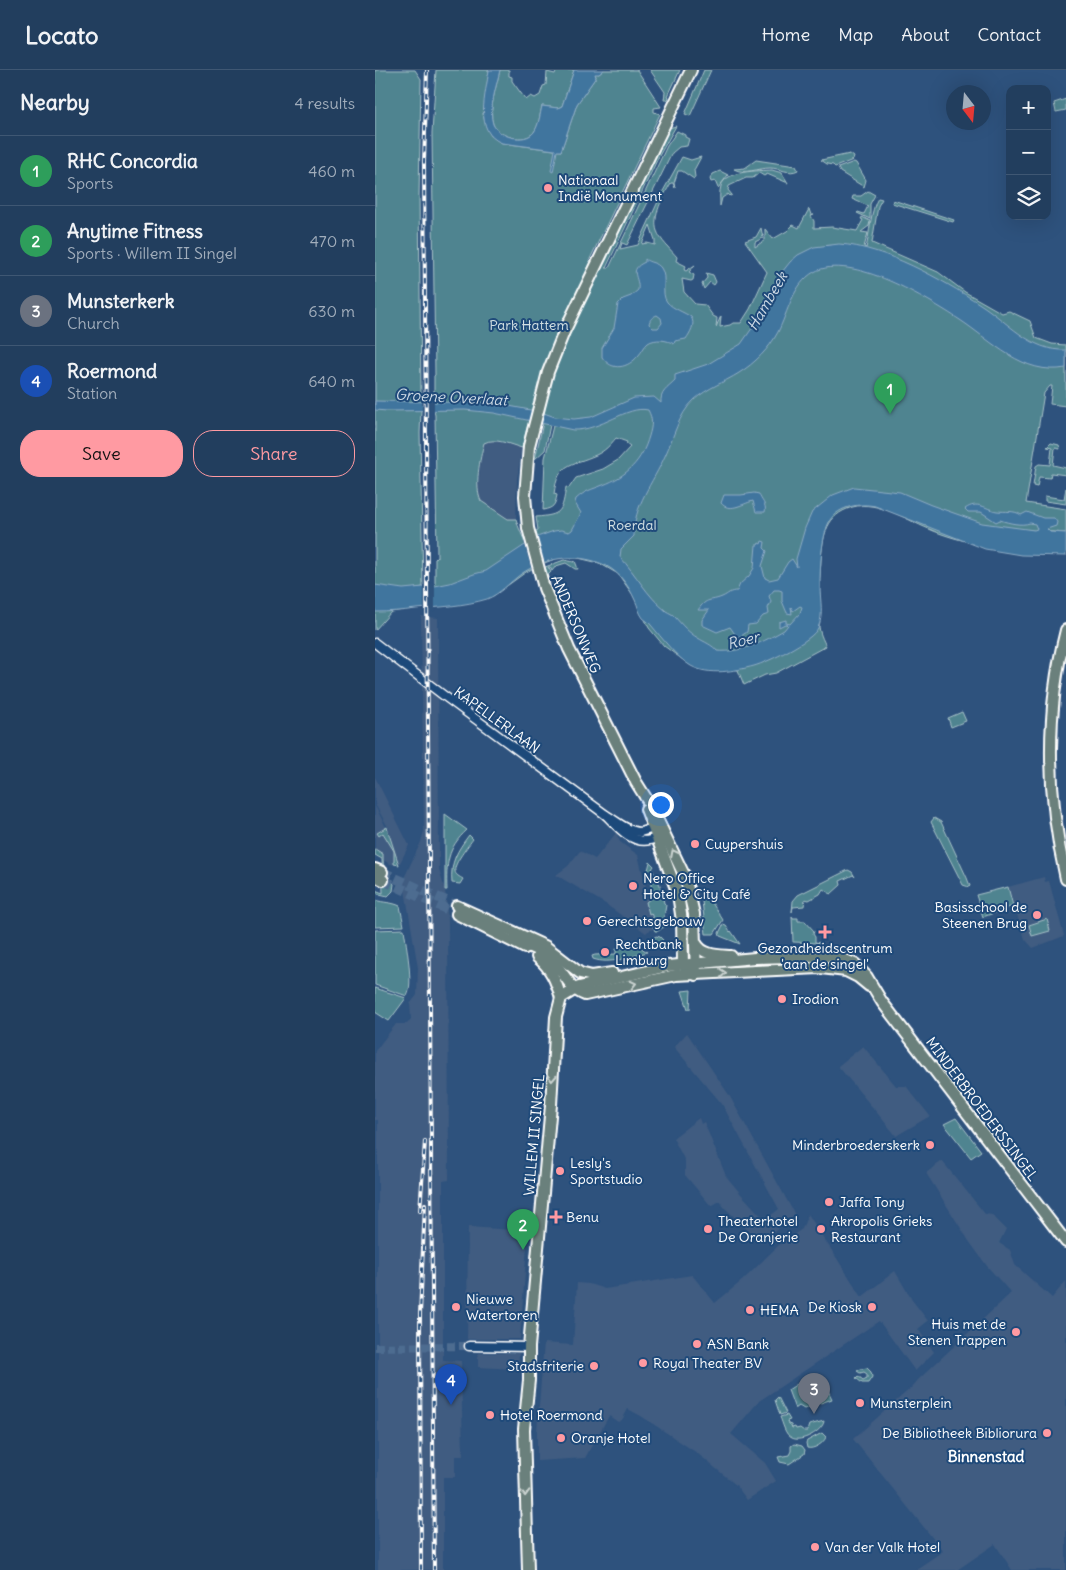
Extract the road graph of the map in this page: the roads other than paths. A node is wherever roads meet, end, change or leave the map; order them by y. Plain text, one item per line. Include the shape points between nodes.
1 (691, 70) edge
2 (1066, 630) edge
3 (375, 643) edge
4 (606, 815) junction
5 (658, 831) junction
6 (1066, 879) edge
7 (520, 944) junction
8 (697, 944) junction
9 (755, 958) junction
10 (683, 964) junction
11 (697, 964) junction
12 (630, 974) junction
13 (697, 975) junction
14 (575, 989) junction
15 (878, 995) junction
16 (561, 998) junction
17 (1065, 1241) edge
18 (469, 1346) tunnel mouth
19 (529, 1347) junction
20 (528, 1570) edge

1 - 5 main road, ANDERSONWEG via 563,332 529,446 525,496 529,534 548,600 569,649 651,806
2 - 6 main road via 1053,704 1051,754 1054,816
3 - 4 street, KAPELLERLAAN
4 - 5 street, KAPELLERLAAN via 634,831
4 - 5 street, KAPELLERLAAN via 623,832 639,840 647,841
8 -> 5 main road via 695,914 688,886
5 - 10 main road via 678,894
7 - 12 main road via 457,910 545,946 584,975
7 - 14 main road via 530,946 548,958
7 - 16 main road via 546,966 556,981
8 - 9 main road via 708,953
8 - 11 main road
9 - 11 main road
9 - 15 main road, MINDERBROEDERSSINGEL via 829,956 851,961 862,970
10 - 11 main road
10 - 12 main road
10 - 13 main road
11 - 13 main road
12 - 14 main road
14 -> 13 main road via 585,995 676,975
13 -> 15 main road, MINDERBROEDERSSINGEL via 821,968 846,971
14 - 16 main road
15 - 17 main road, MINDERBROEDERSSINGEL
16 -> 19 main road, WILLEM II SINGEL via 556,1017
18 - 19 street
19 -> 20 main road, WILLEM II SINGEL via 524,1429

